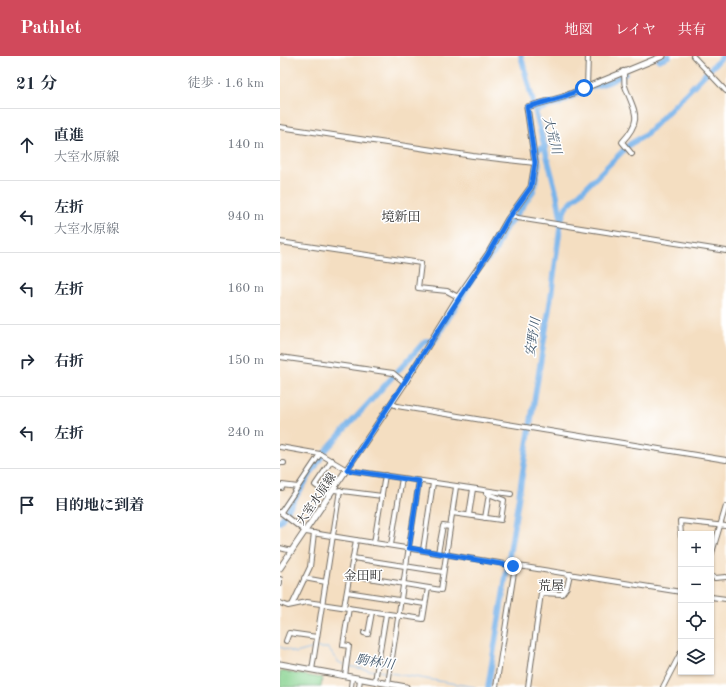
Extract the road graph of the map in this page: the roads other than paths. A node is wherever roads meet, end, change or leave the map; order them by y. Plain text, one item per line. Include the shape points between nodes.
1 (588, 56) edge
2 (663, 56) edge
3 (693, 56) edge
4 (624, 71) junction
5 (587, 87) junction
6 (726, 91) edge
7 (280, 127) edge
8 (631, 153) dead end
9 (535, 163) junction
10 (513, 216) junction
11 (280, 242) edge
12 (726, 251) edge
13 (458, 297) junction
14 (280, 357) edge
15 (405, 383) junction
16 (391, 403) junction
17 (280, 447) edge
18 (320, 454) junction
19 (332, 460) junction
20 (726, 460) edge
21 (347, 470) junction
22 (385, 475) junction
23 (402, 478) junction
24 (419, 481) junction
25 (433, 483) junction
26 (298, 487) junction
27 (456, 487) junction
28 (280, 488) edge
29 (473, 489) junction
30 (334, 490) junction
31 (340, 490) junction
32 (480, 490) junction
33 (489, 494) junction
34 (511, 494) dead end
35 (330, 496) junction
36 (382, 496) junction
37 (726, 506) edge
38 (280, 512) edge
39 (452, 513) junction
40 (469, 515) junction
41 (485, 518) junction
42 (720, 526) junction
43 (726, 526) edge
44 (450, 527) junction
45 (681, 531) edge
46 (306, 532) junction
47 (314, 533) junction
48 (333, 536) junction
49 (356, 540) junction
50 (374, 542) junction
51 (391, 545) junction
52 (714, 546) edge
53 (280, 548) edge
54 (409, 548) junction
55 (423, 550) junction
56 (292, 552) junction
57 (438, 553) junction
58 (445, 554) junction
59 (353, 558) junction
60 (406, 566) junction
61 (514, 566) junction
62 (280, 568) edge
63 (443, 572) junction
64 (570, 574) junction
65 (350, 575) junction
66 (726, 577) edge
67 (304, 578) junction
68 (714, 578) edge
69 (280, 579) edge
70 (326, 582) junction
71 (280, 584) edge
72 (403, 584) junction
73 (428, 588) junction
74 (347, 592) junction
75 (678, 592) edge
76 (714, 597) edge
77 (726, 599) edge
78 (401, 600) junction
79 (280, 603) edge
80 (322, 604) junction
81 (425, 604) junction
82 (292, 605) junction
83 (347, 608) junction
84 (372, 612) junction
85 (386, 614) junction
86 (398, 616) junction
87 (364, 634) dead end
88 (317, 637) junction
89 (286, 641) dead end
90 (678, 658) edge
91 (280, 664) edge
92 (312, 670) junction
93 (345, 676) junction
94 (352, 678) junction
95 (360, 679) junction
96 (375, 681) junction
97 (388, 684) junction
98 (351, 687) edge
99 (359, 687) edge
100 (406, 687) edge
101 (496, 687) edge
102 (528, 687) edge
103 (663, 687) edge

1 - 5 street
2 - 4 main road, 大室水原線
3 - 6 street
4 - 5 main road, 大室水原線
4 - 8 street via 624,84 635,115 633,130 622,142
5 - 9 main road, 大室水原線 via 527,107
7 - 9 street
9 - 10 main road, 大室水原線 via 531,187
10 - 12 street
10 - 13 main road, 大室水原線
11 - 13 street via 421,263 418,288 446,291
13 - 15 main road, 大室水原線
14 - 15 street via 393,373
15 - 16 main road, 大室水原線
16 - 20 street
16 - 21 main road, 大室水原線
17 - 18 street
18 - 19 street
18 - 26 street
19 - 21 street
19 - 35 street via 315,485
21 - 22 street
21 - 30 main road, 大室水原線
22 - 23 street
22 - 36 street
23 - 24 street
23 - 51 street
24 - 25 street
24 - 54 street
25 - 27 street
25 - 55 street
26 - 28 street via 282,485
26 - 38 street
27 - 29 street
27 - 39 street
29 - 32 street
29 - 40 street
30 - 31 street
30 - 35 main road, 大室水原線
31 - 36 street
31 - 48 street
32 - 33 street
32 - 34 street
33 - 41 street
33 - 41 street via 504,500 501,520
35 - 46 main road, 大室水原線
36 - 50 street
37 - 42 street
38 - 46 street
39 - 40 street
39 - 44 street
40 - 41 street
42 - 43 street
42 - 45 street via 680,521
42 - 52 street
44 - 57 street via 443,526
44 - 58 street
46 - 47 street
46 - 56 main road, 大室水原線
47 - 48 street
47 - 67 street via 310,567
48 - 49 street
48 - 70 street
49 - 50 street
49 - 59 street
50 - 51 street
51 - 54 street
53 - 56 street
54 - 55 street
54 - 60 street
55 - 57 street
56 - 62 main road, 大室水原線
57 - 58 street
58 - 61 street
58 - 63 street
59 - 60 street
59 - 65 street
60 - 63 street
60 - 72 street
61 - 64 street
61 - 101 street
63 - 73 street via 441,590
64 - 75 street
64 - 102 street via 567,587 562,594 541,593
65 - 72 street
65 - 74 street
66 - 68 street
67 - 70 street
67 - 82 street
69 - 71 street
70 - 80 street
72 - 73 street
72 - 78 street
73 - 81 street
74 - 78 street
74 - 83 street
76 - 77 street
78 - 81 street
78 - 86 street
79 - 82 street
80 - 82 street via 307,602
80 - 83 street
80 - 88 street
81 - 86 street via 423,619
83 - 84 street
83 - 93 street via 343,645 349,646
84 - 85 street
84 - 87 street via 368,634
85 - 86 street
85 - 96 street
86 - 97 street
88 - 89 street via 289,633
88 - 92 street
90 - 103 street
91 - 92 main road
92 - 93 main road
93 - 94 main road
94 - 95 main road
94 - 98 street
95 - 96 main road
95 - 99 street
96 - 97 main road
97 - 100 main road

